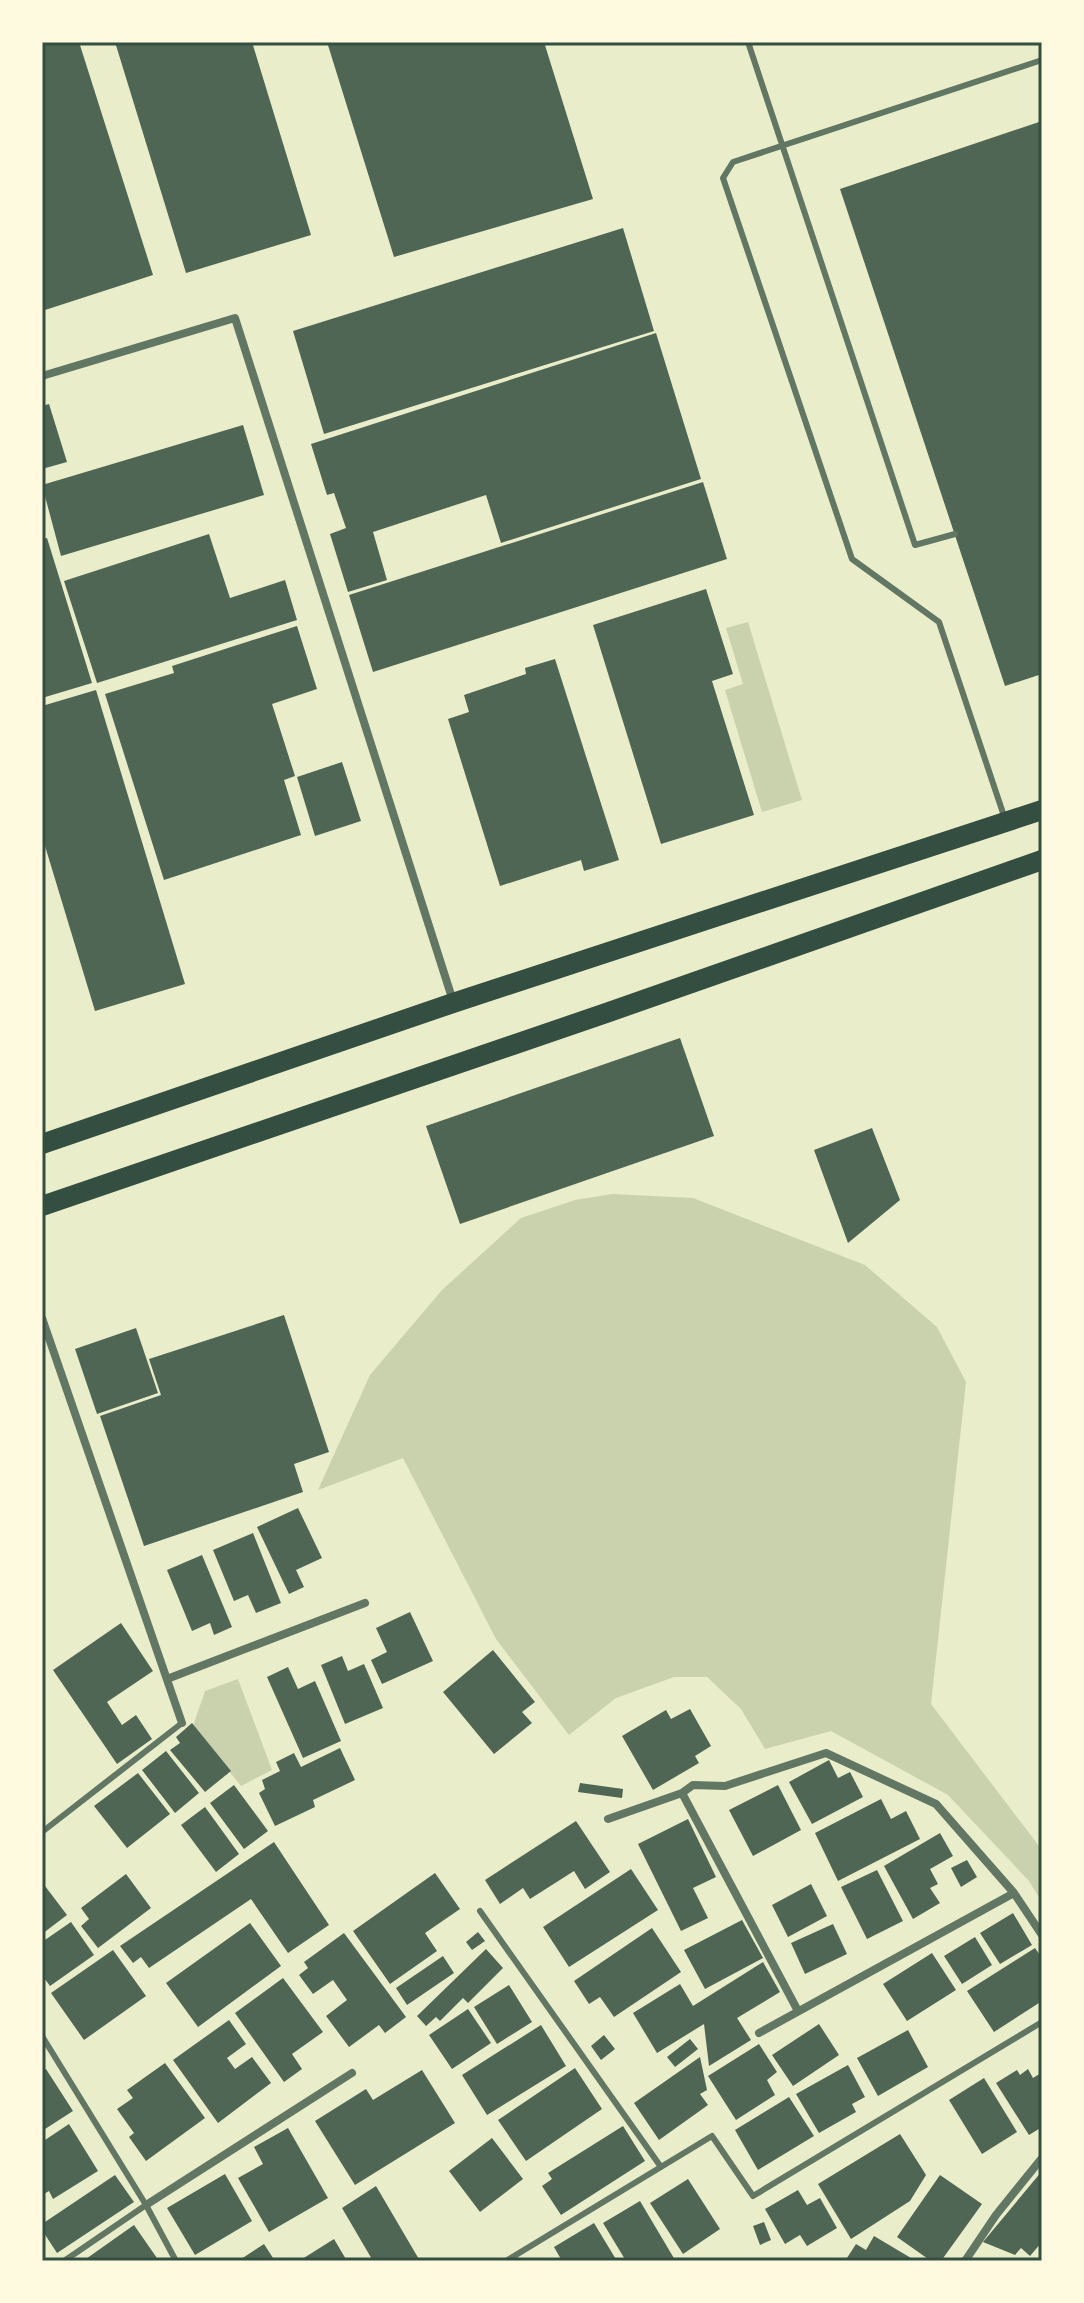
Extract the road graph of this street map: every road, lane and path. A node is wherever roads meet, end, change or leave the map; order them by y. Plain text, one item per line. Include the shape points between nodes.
1 (748, 42) edge
2 (1042, 60) edge
3 (42, 376) edge
4 (955, 534) dead end
5 (1042, 810) edge
6 (1006, 823) junction
7 (1042, 860) edge
8 (453, 1003) junction
9 (42, 1144) edge
10 (42, 1206) edge
11 (42, 1318) edge
12 (365, 1603) dead end
13 (167, 1679) junction
14 (182, 1723) joint
15 (682, 1793) junction
16 (608, 1819) dead end
17 (42, 1832) edge
18 (1014, 1893) junction
19 (480, 1911) dead end
20 (1042, 1935) edge
21 (798, 2011) junction
22 (1042, 2022) edge
23 (759, 2033) dead end
24 (42, 2036) edge
25 (352, 2073) dead end
26 (1042, 2158) edge
27 (661, 2167) junction
28 (146, 2205) junction
29 (64, 2261) edge
30 (176, 2261) edge
31 (506, 2261) edge
32 (965, 2261) edge

1 - 4 lane via 915,545
2 - 6 lane via 733,162 723,178 852,559 939,622
3 - 8 street via 235,318
5 - 6 main road
6 - 8 main road
7 - 10 main road
8 - 9 main road
11 - 13 street
12 - 13 street
13 - 14 street
14 - 17 lane
15 - 16 street
15 - 18 street via 693,1785 725,1786 826,1753 936,1804
15 - 21 street
18 - 20 street
18 - 21 street
19 - 27 lane
21 - 23 street
22 - 27 lane via 753,2196 712,2136
24 - 28 lane
25 - 28 street
26 - 32 street
27 - 31 lane
28 - 29 lane
28 - 30 lane

